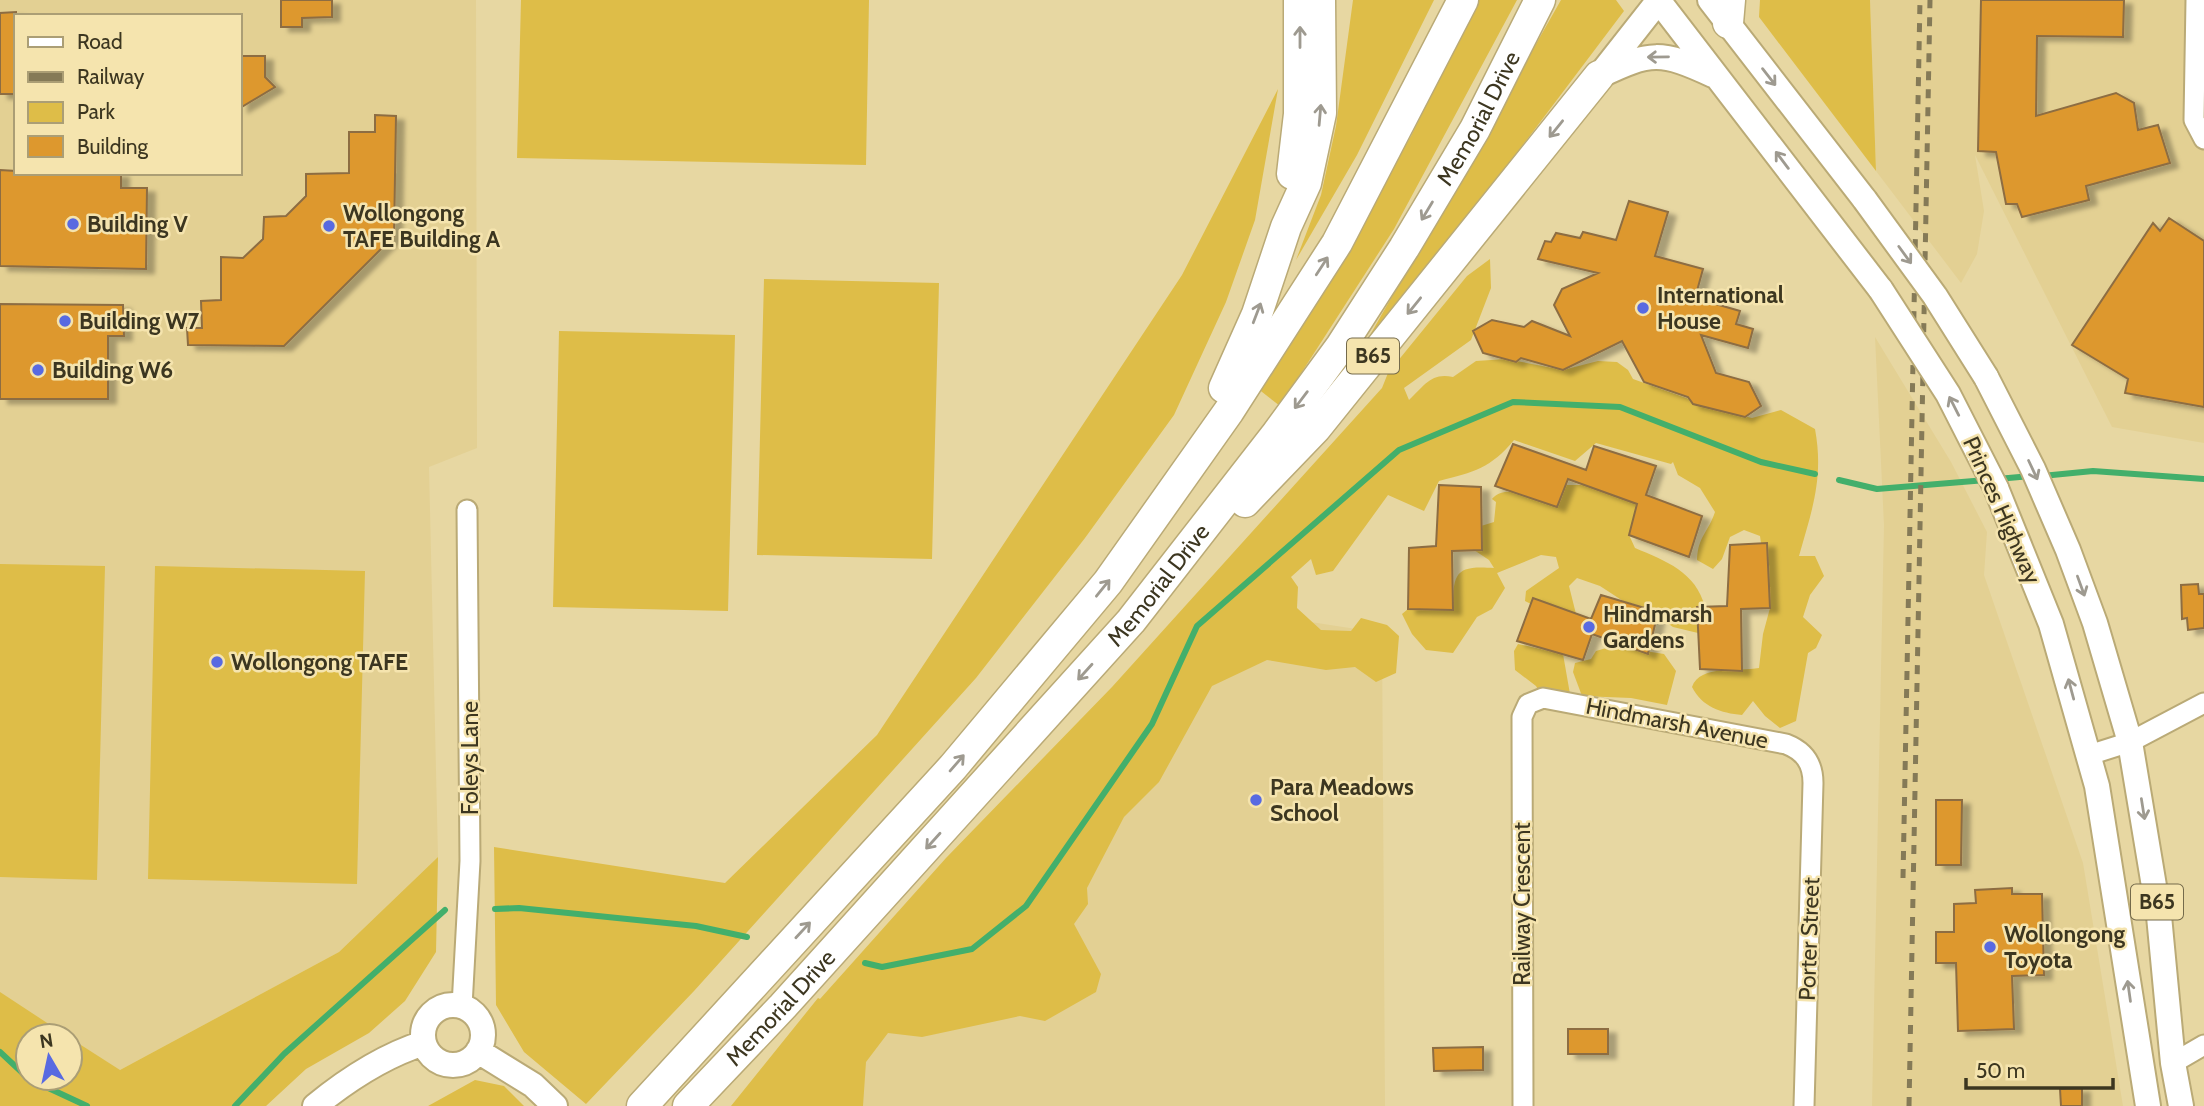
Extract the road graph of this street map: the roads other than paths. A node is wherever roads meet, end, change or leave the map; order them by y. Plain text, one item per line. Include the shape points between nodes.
1 (1299, 0) edge
2 (1320, 0) edge
3 (1464, 0) edge
4 (1541, 0) edge
5 (1659, 0) edge
6 (2196, 0) edge
7 (1723, 8) edge
8 (1599, 76) junction
9 (1717, 77) junction
10 (2204, 139) edge
11 (1286, 227) junction
12 (467, 510) dead end
13 (1161, 510) junction
14 (1131, 621) junction
15 (2204, 703) edge
16 (1528, 704) joint
17 (2130, 742) junction
18 (2089, 755) junction
19 (1813, 771) joint
20 (756, 980) junction
21 (461, 1006) junction
22 (783, 1006) junction
23 (424, 1043) junction
24 (2204, 1045) edge
25 (478, 1051) junction
26 (2173, 1063) junction
27 (315, 1106) edge
28 (555, 1106) edge
29 (619, 1106) edge
30 (642, 1106) edge
31 (688, 1106) edge
32 (717, 1106) edge
33 (1524, 1106) edge
34 (1804, 1106) edge
35 (2148, 1106) edge
36 (2181, 1106) edge

11 -> 1 highway via 1299,114
11 -> 2 highway via 1306,183 1318,135
13 -> 3 highway, Memorial Drive via 1337,243
4 -> 14 highway, Memorial Drive via 1475,129 1341,346
5 - 8 main road, B65
5 - 9 main road, Princes Highway / B65
6 - 10 street via 2194,120
7 -> 17 main road, Princes Highway / B65, bridge via 1935,296 1986,377 2056,523 2095,623
9 -> 8 main road via 1660,56 1628,62
8 -> 14 highway, B65 via 1316,428
18 -> 9 main road, Princes Highway / B65, bridge via 2051,624 1996,488 1948,394 1881,290
13 -> 11 highway via 1236,365
12 - 21 street, Foleys Lane via 470,861
20 -> 13 highway, Memorial Drive via 962,757 1108,582
14 -> 22 highway, Memorial Drive
15 - 17 street
16 - 19 street, Hindmarsh Avenue via 1543,698 1786,744 1802,752
16 - 33 street, Railway Crescent via 1521,717
17 - 18 street
17 -> 26 main road, Princes Highway / B65 via 2159,916
35 -> 18 main road, Princes Highway / B65
19 - 34 street, Porter Street
20 - 29 highway
20 - 30 highway, Memorial Drive
21 - 23 main road via 444,1006 429,1017
21 - 25 main road via 481,1024
22 - 31 highway, Memorial Drive
22 - 32 highway
23 - 25 main road via 435,1059 453,1065
23 - 27 main road via 401,1050 350,1079
24 - 26 street
25 - 28 main road via 533,1085
26 - 36 main road, Princes Highway / B65

